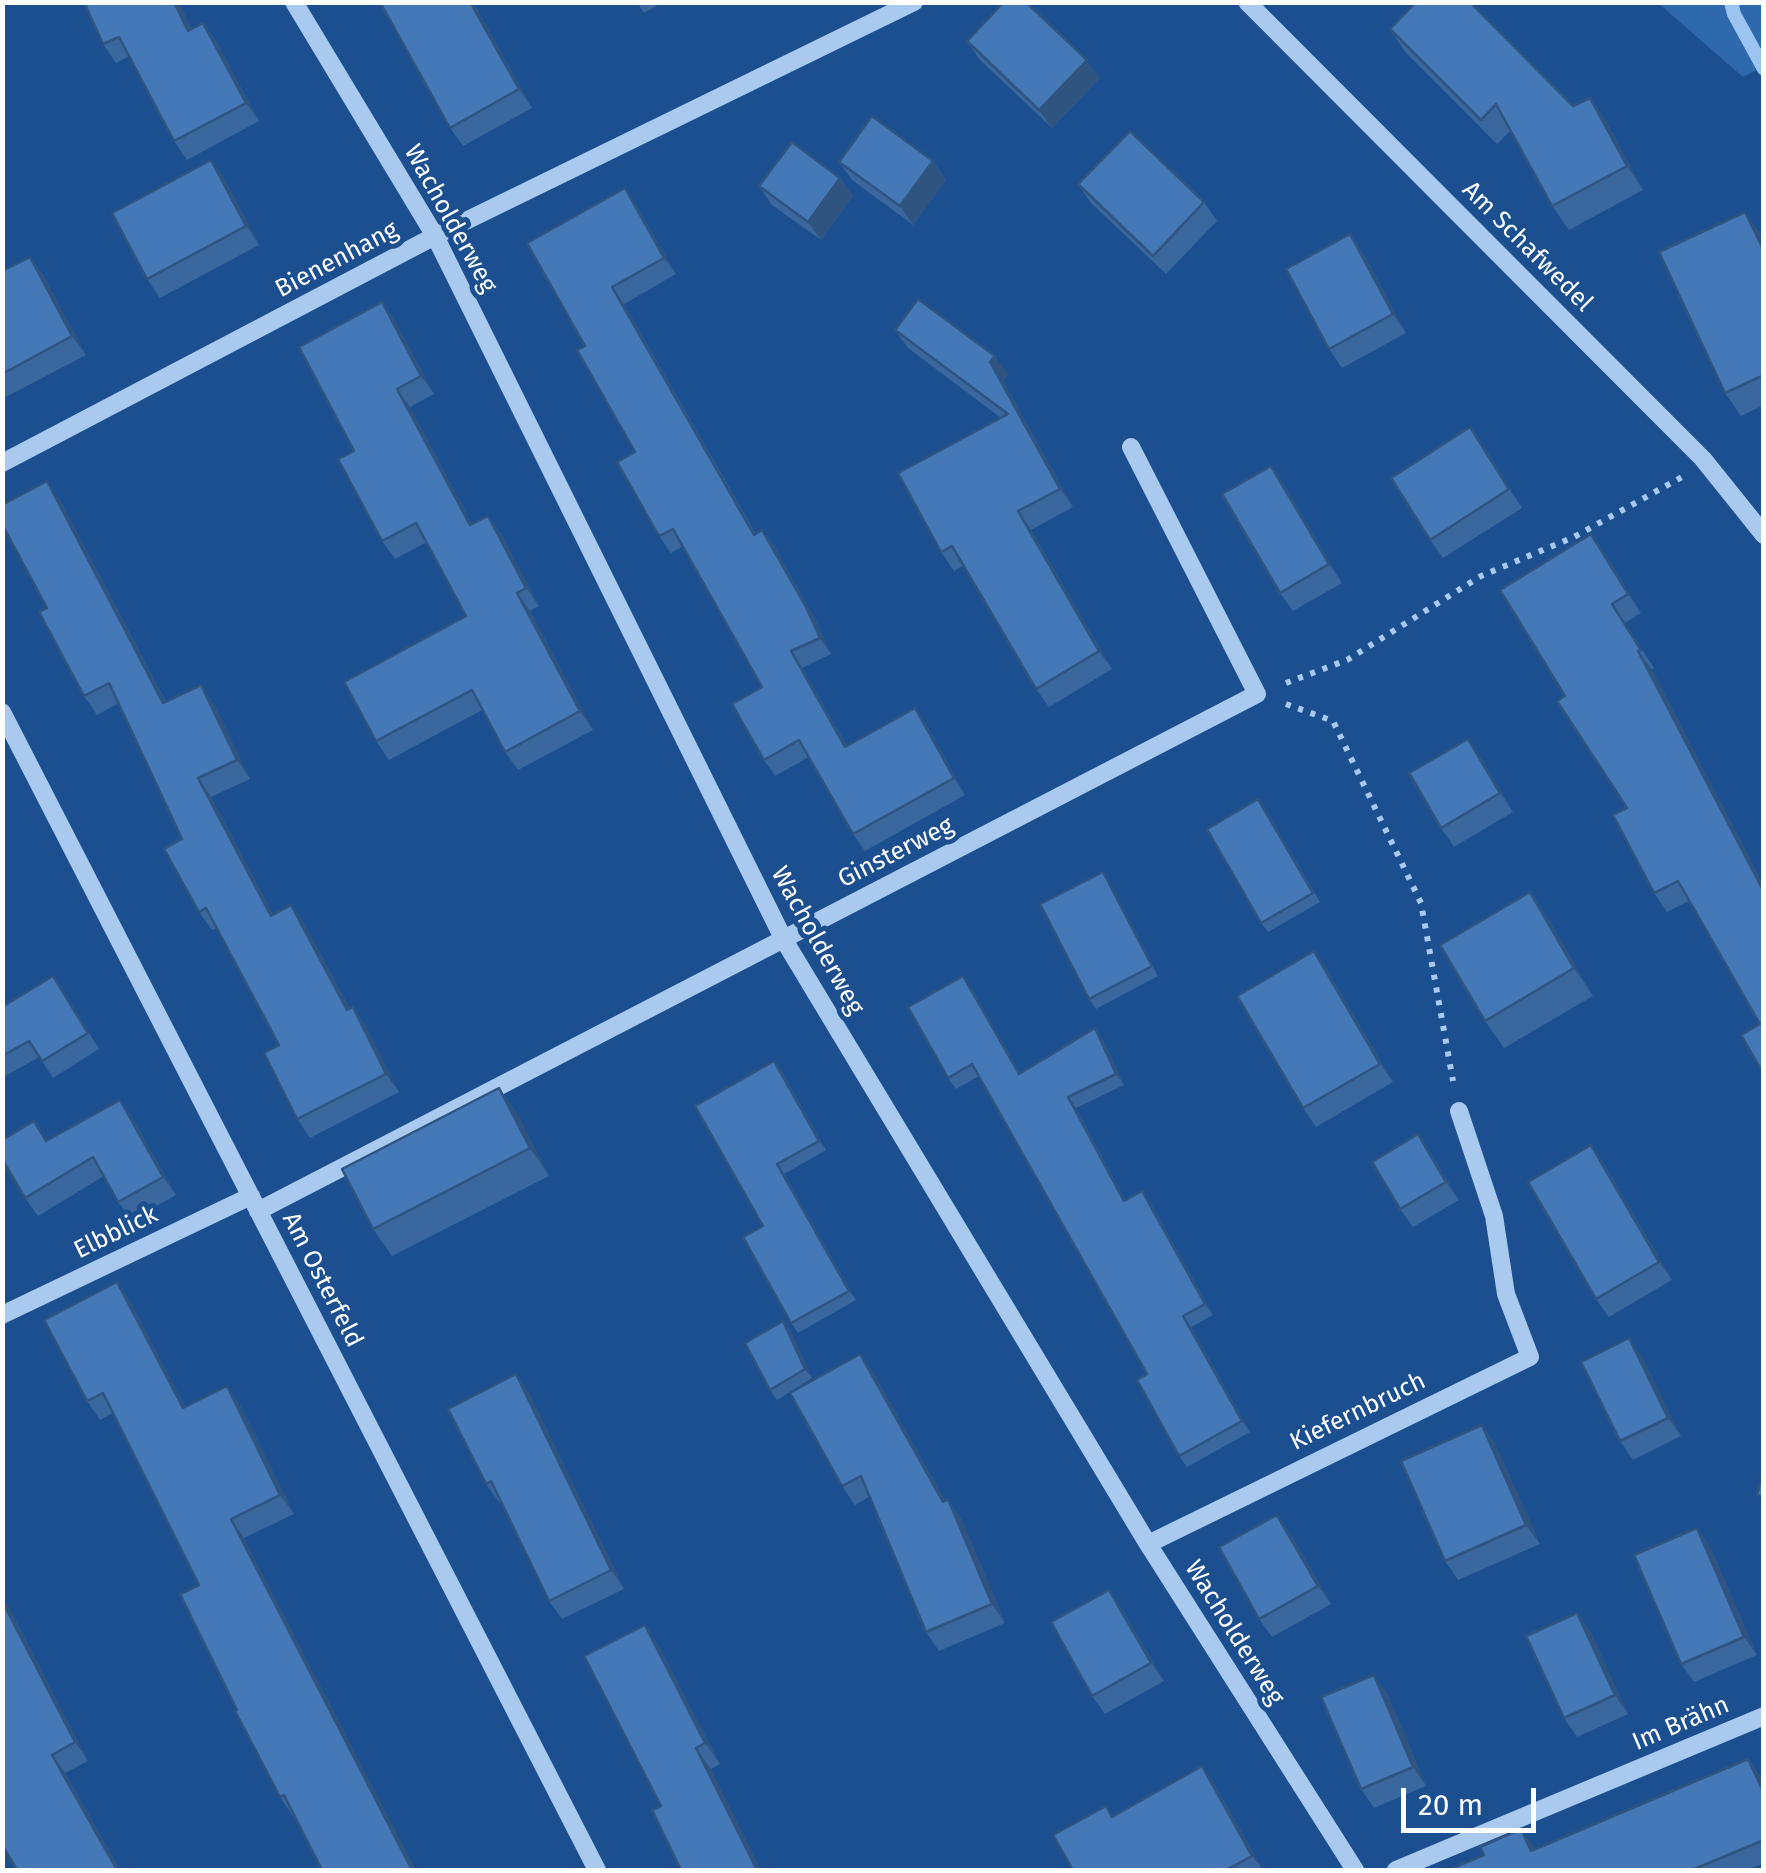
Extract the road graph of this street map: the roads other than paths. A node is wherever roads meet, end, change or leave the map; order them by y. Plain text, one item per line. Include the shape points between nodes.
1 (294, 2) edge
2 (914, 2) edge
3 (1247, 2) edge
4 (435, 236) junction
5 (1131, 448) dead end
6 (2, 463) edge
7 (1764, 534) edge
8 (2, 712) edge
9 (784, 940) junction
10 (1459, 1111) road end
11 (254, 1204) junction
12 (2, 1316) edge
13 (1148, 1544) junction
14 (1764, 1716) edge
15 (597, 1870) edge
16 (1355, 1870) edge
17 (1396, 1870) edge

1 - 4 street, Wacholderweg
2 - 4 street, Bienenhang
3 - 7 street, Am Schafwedel via 1703,459
4 - 6 street, Bienenhang
4 - 9 street, Wacholderweg
5 - 9 street, Ginsterweg via 1257,694
8 - 11 street, Am Osterfeld
9 - 11 street, Ginsterweg
9 - 13 street, Wacholderweg
10 - 13 street, Kiefernbruch via 1494,1216 1506,1294 1530,1357
11 - 12 street, Elbblick
11 - 15 street, Am Osterfeld
13 - 16 street, Wacholderweg
14 - 17 street, Im Brähn

